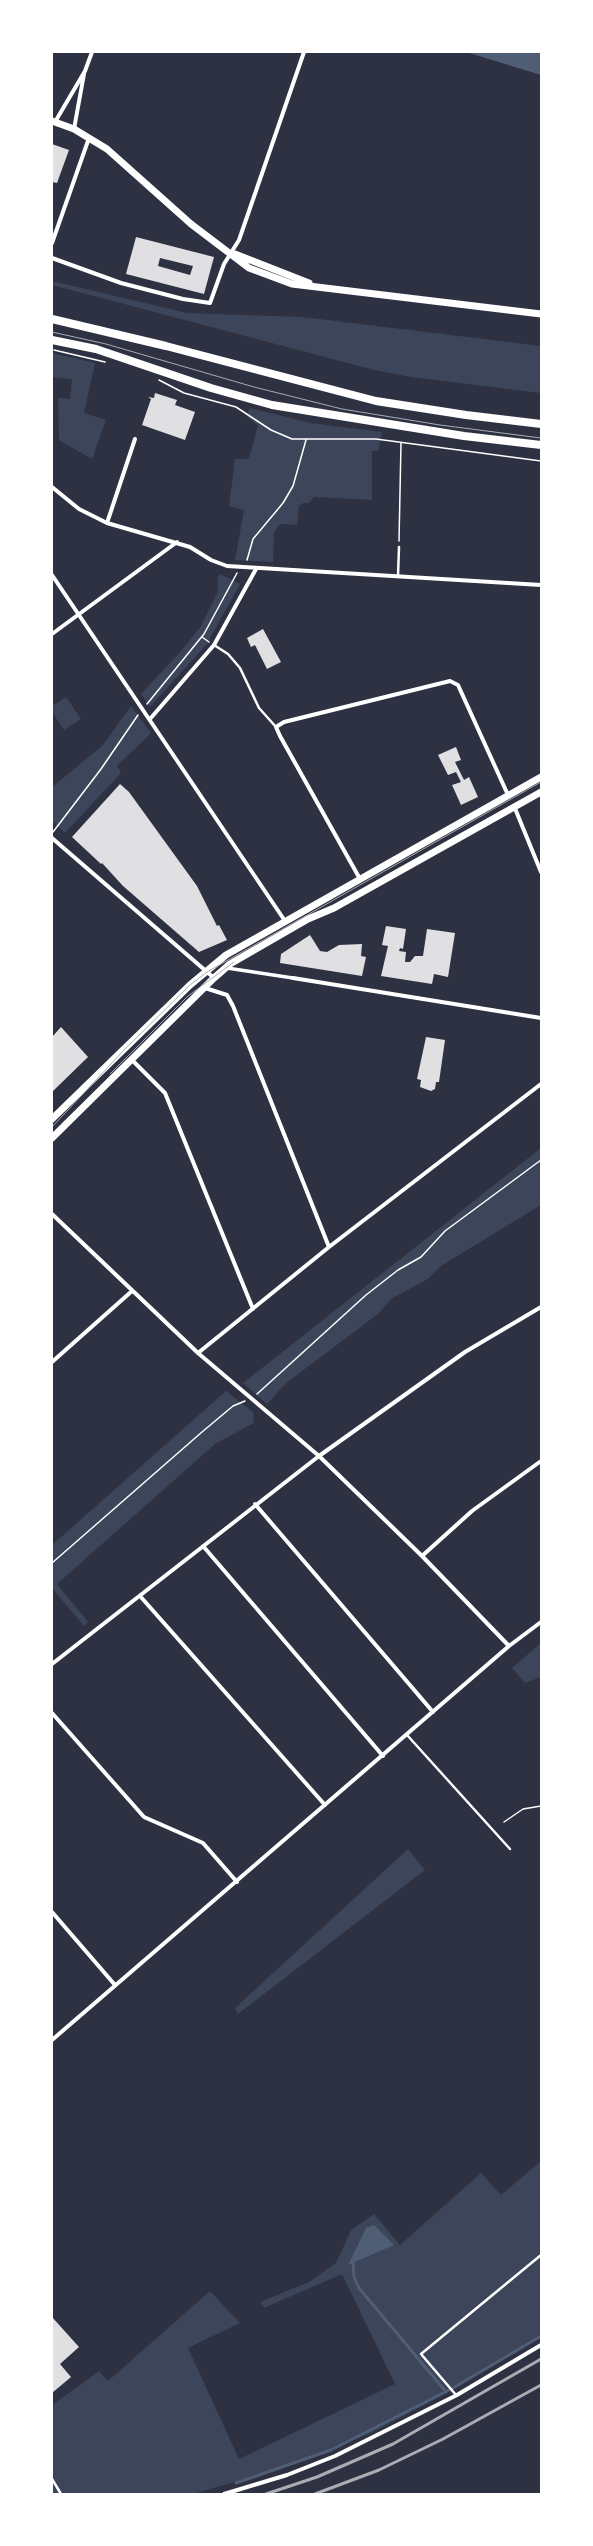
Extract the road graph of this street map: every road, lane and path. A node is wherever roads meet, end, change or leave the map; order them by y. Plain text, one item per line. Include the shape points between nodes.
1 (92, 52) edge
2 (304, 52) edge
3 (85, 71) junction
4 (54, 121) edge
5 (74, 129) junction
6 (90, 137) junction
7 (52, 243) edge
8 (231, 252) junction
9 (52, 258) edge
10 (541, 314) edge
11 (52, 319) edge
12 (52, 340) edge
13 (52, 350) edge
14 (108, 363) dead end
15 (155, 378) dead end
16 (541, 424) edge
17 (135, 439) dead end
18 (306, 440) junction
19 (402, 442) junction
20 (541, 445) edge
21 (541, 461) edge
22 (52, 487) edge
23 (107, 523) junction
24 (177, 542) junction
25 (399, 546) joint
26 (241, 567) junction
27 (256, 569) junction
28 (52, 575) edge
29 (398, 577) junction
30 (541, 585) edge
31 (79, 614) junction
32 (52, 634) edge
33 (214, 645) junction
34 (143, 709) junction
35 (150, 719) junction
36 (276, 727) junction
37 (541, 777) edge
38 (541, 792) edge
39 (508, 796) junction
40 (514, 806) junction
41 (52, 833) edge
42 (52, 838) edge
43 (541, 872) edge
44 (360, 879) junction
45 (285, 920) junction
46 (226, 968) junction
47 (205, 971) junction
48 (214, 978) junction
49 (293, 978) joint
50 (205, 988) junction
51 (541, 1018) edge
52 (131, 1059) junction
53 (541, 1084) edge
54 (52, 1119) edge
55 (52, 1138) edge
56 (541, 1160) edge
57 (52, 1214) edge
58 (329, 1247) junction
59 (132, 1291) junction
60 (541, 1307) edge
61 (253, 1308) junction
62 (198, 1353) junction
63 (52, 1362) edge
64 (253, 1400) junction
65 (319, 1456) junction
66 (541, 1460) edge
67 (255, 1504) junction
68 (202, 1546) junction
69 (422, 1556) junction
70 (52, 1563) edge
71 (140, 1596) junction
72 (541, 1622) edge
73 (509, 1646) junction
74 (52, 1664) edge
75 (433, 1712) junction
76 (52, 1713) edge
77 (407, 1735) junction
78 (383, 1756) junction
79 (325, 1805) junction
80 (541, 1806) edge
81 (504, 1822) dead end
82 (510, 1849) dead end
83 (237, 1882) junction
84 (52, 1912) edge
85 (115, 1985) junction
86 (52, 2040) edge
87 (541, 2255) edge
88 (541, 2346) edge
89 (457, 2396) junction
90 (52, 2479) edge
91 (62, 2494) edge
92 (224, 2494) edge

1 - 3 street
2 - 8 street via 239,240
3 - 4 street
3 - 5 street
4 - 5 main road
5 - 6 main road
6 - 7 street
6 - 8 main road via 191,224
8 - 9 street via 210,303 183,299 121,283
8 - 10 main road via 249,268 292,284
11 - 16 main road via 376,401 466,416
12 - 20 main road via 96,349 211,388 272,405 464,436
13 - 14 path
15 - 18 path via 184,393 246,412 283,437
17 - 23 street
18 - 19 path via 341,438
18 - 26 path via 293,486 283,503 252,539 247,559
19 - 21 path
19 - 25 path
22 - 23 street via 79,509
23 - 24 street
24 - 26 street via 221,565
24 - 31 street
25 - 29 lane
26 - 27 street
26 - 34 path via 204,634
27 - 29 street
27 - 33 street
28 - 31 street
29 - 30 street
31 - 32 street
31 - 34 street
33 - 35 street
33 - 36 lane via 228,654 240,668 259,708
34 - 35 street
34 - 41 path via 101,770
35 - 45 street
36 - 39 street via 292,720 450,681 458,685
36 - 44 street
37 - 39 main road
38 - 40 main road
39 - 44 main road
40 - 43 street
40 - 46 main road via 334,908 308,919
42 - 47 street
44 - 45 main road
45 - 47 main road via 226,954
46 - 48 main road
46 - 49 street
47 - 48 street
47 - 54 main road
48 - 50 main road
49 - 51 street
50 - 52 main road
50 - 58 street via 227,995 233,1006
52 - 55 main road
52 - 61 street via 165,1093
53 - 58 street
56 - 64 path via 445,1231 421,1257 398,1270 366,1296 264,1385
57 - 59 street
58 - 61 street
59 - 62 street
59 - 63 street
60 - 65 street via 465,1352
61 - 62 street
62 - 64 street
64 - 65 street
64 - 70 path via 233,1406
65 - 67 street
65 - 69 street
66 - 69 street via 472,1511
67 - 68 street
67 - 75 street
68 - 71 street
68 - 78 street
69 - 73 street
71 - 74 street
71 - 79 street
72 - 73 street
73 - 75 street
75 - 77 street
76 - 83 street via 144,1817 203,1843
77 - 78 street
77 - 82 lane
78 - 79 street
79 - 83 street
80 - 81 path via 523,1809
83 - 85 street
84 - 85 street
85 - 86 street
87 - 89 lane via 421,2354
88 - 89 street
89 - 92 street via 314,2466
90 - 91 lane

